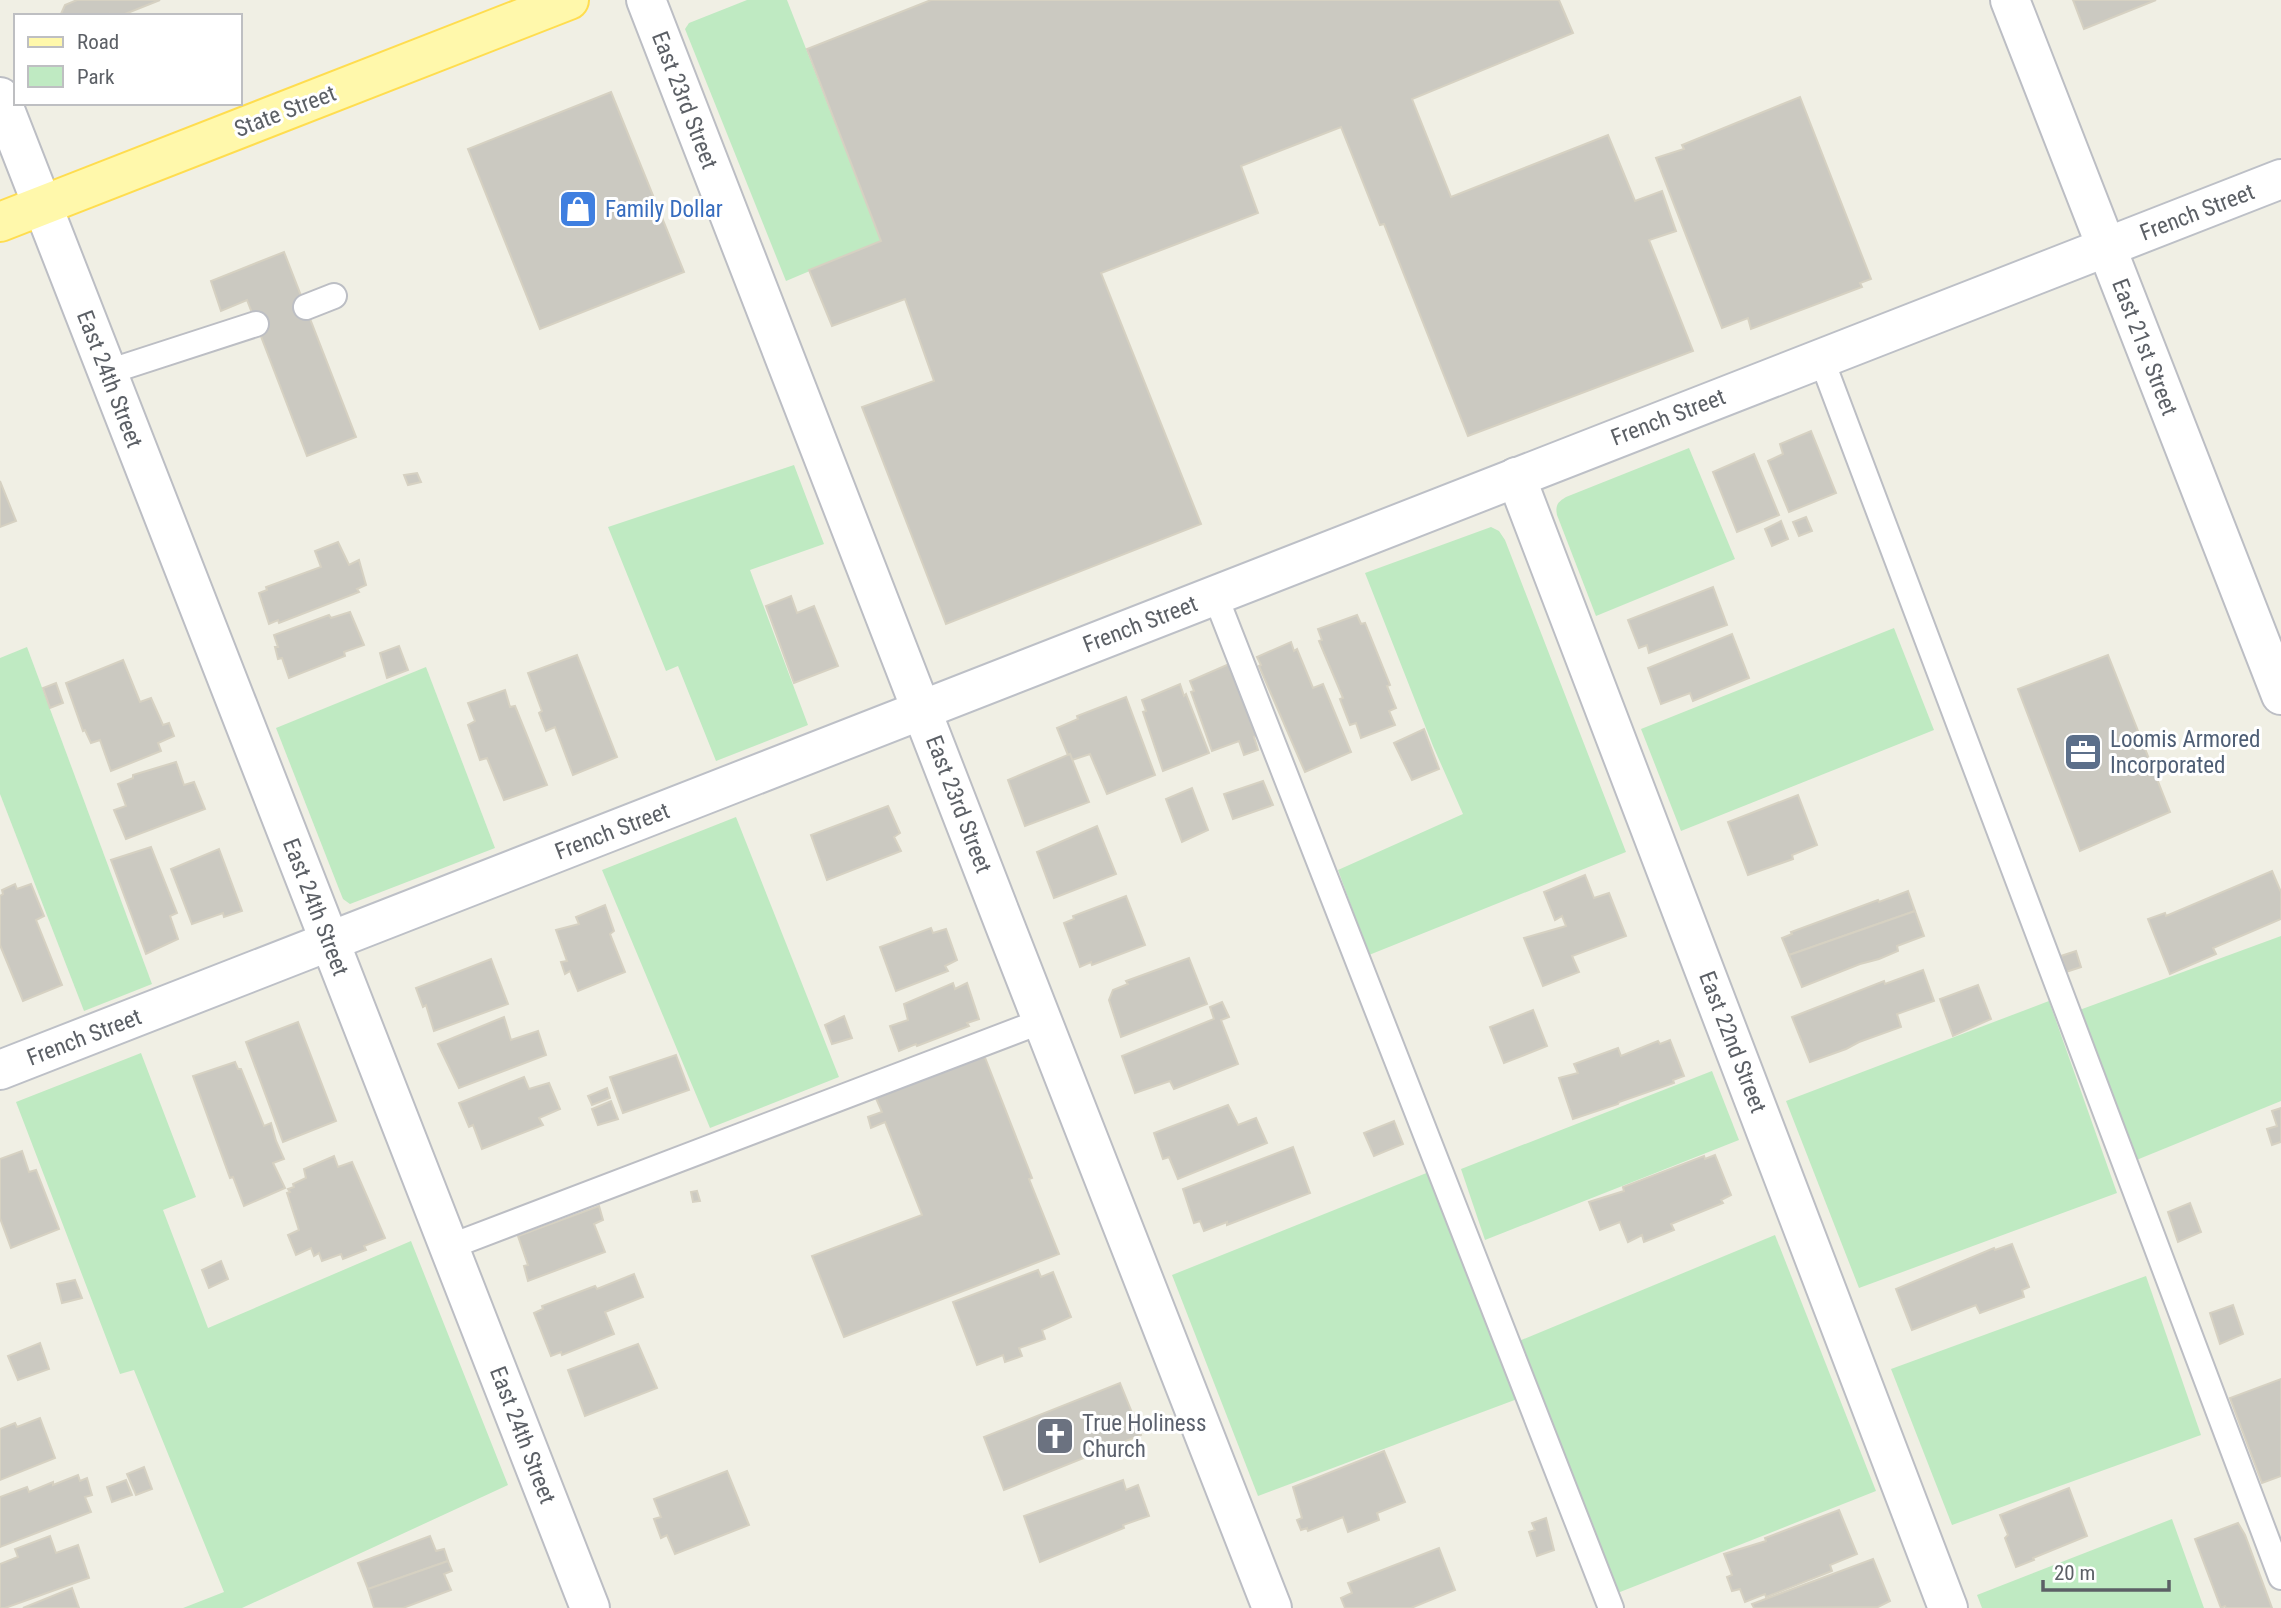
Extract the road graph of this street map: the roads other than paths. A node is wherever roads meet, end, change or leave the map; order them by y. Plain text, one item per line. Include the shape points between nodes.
1 (569, 0) edge
2 (646, 0) edge
3 (2010, 0) edge
4 (0, 97) edge
5 (2281, 179) edge
6 (43, 206) junction
7 (0, 222) edge
8 (2106, 246) junction
9 (334, 296) dead end
10 (306, 307) dead end
11 (256, 324) dead end
12 (1821, 358) junction
13 (108, 372) junction
14 (1516, 477) junction
15 (1215, 595) junction
16 (2281, 695) edge
17 (922, 709) junction
18 (330, 941) junction
19 (1042, 1021) junction
20 (0, 1070) edge
21 (449, 1247) junction
22 (2281, 1577) edge
23 (590, 1608) edge
24 (1272, 1608) edge
25 (1611, 1608) edge
26 (1948, 1608) edge

1 - 6 main road, State Street
2 - 17 street, East 23rd Street
3 - 8 street, East 21st Street
4 - 6 street, East 24th Street
5 - 8 street, French Street
6 - 7 main road, State Street
6 - 13 street, East 24th Street
8 - 12 street, French Street
8 - 16 street, East 21st Street
9 - 10 lane
11 - 13 lane
12 - 14 street, French Street
12 - 22 lane
13 - 18 street, East 24th Street
14 - 15 street, French Street
14 - 26 street, East 22nd Street
15 - 17 street, French Street
15 - 25 lane
17 - 18 street, French Street
17 - 19 street, East 23rd Street
18 - 20 street, French Street
18 - 21 street, East 24th Street
19 - 21 lane
19 - 24 street, East 23rd Street
21 - 23 street, East 24th Street

